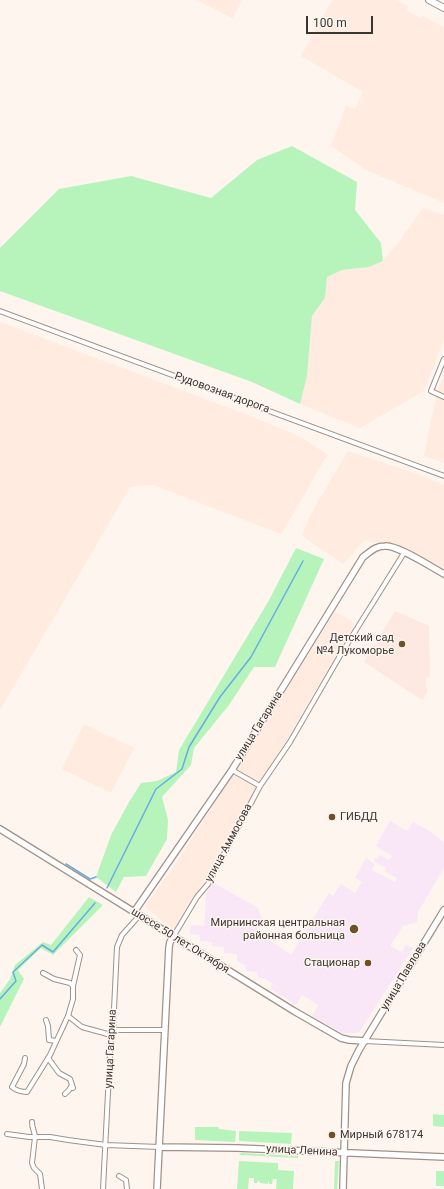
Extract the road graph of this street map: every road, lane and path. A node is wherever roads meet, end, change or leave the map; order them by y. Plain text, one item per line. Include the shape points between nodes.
1 (429, 0) edge
2 (444, 8) edge
3 (0, 311) edge
4 (444, 359) edge
5 (444, 397) edge
6 (444, 476) edge
7 (404, 553) junction
8 (444, 574) edge
9 (232, 770) junction
10 (260, 786) junction
11 (0, 829) edge
12 (444, 910) edge
13 (136, 914) junction
14 (173, 937) junction
15 (76, 950) dead end
16 (44, 973) dead end
17 (73, 986) junction
18 (68, 1016) junction
19 (46, 1020) dead end
20 (113, 1030) junction
21 (165, 1030) junction
22 (111, 1035) junction
23 (56, 1041) junction
24 (365, 1041) junction
25 (444, 1044) edge
26 (25, 1058) dead end
27 (48, 1058) junction
28 (65, 1094) dead end
29 (32, 1122) dead end
30 (7, 1134) dead end
31 (35, 1137) junction
32 (106, 1145) junction
33 (160, 1147) junction
34 (345, 1153) junction
35 (444, 1157) edge
36 (119, 1176) dead end
37 (42, 1189) edge
38 (103, 1189) edge
39 (127, 1189) edge
40 (158, 1189) edge
41 (343, 1189) edge

1 - 2 main road
3 - 6 street, Рудовозная дорога
4 - 5 street via 431,391
7 - 8 main road
7 - 9 main road, улица Гагарина via 385,545 374,548 363,557
7 - 10 street, улица Аммосова via 343,650 290,742
9 - 10 street
9 - 13 main road, улица Гагарина
10 - 14 street, улица Аммосова via 208,884 197,897
11 - 13 main road, шоссе 50 лет Октября
12 - 24 main road, улица Павлова
13 - 14 main road, шоссе 50 лет Октября
13 - 20 street, улица Гагарина via 122,935 118,947
14 - 21 main road, улица Аммосова via 168,948
14 - 24 main road, шоссе 50 лет Октября via 341,1038
15 - 17 street via 80,955
16 - 17 street
17 - 18 street via 73,999
18 - 22 street via 82,1027
18 - 23 street
19 - 23 street via 49,1040
20 - 21 street
20 - 22 street, улица Гагарина
21 - 33 main road, улица Аммосова
22 - 32 street, улица Гагарина
23 - 27 street
24 - 25 street
24 - 34 main road, улица Павлова via 351,1066 346,1083
26 - 27 street via 12,1087 16,1091 27,1092
27 - 28 street via 58,1073 70,1079 72,1086
29 - 31 street
30 - 31 street
31 - 32 street
31 - 37 street via 32,1163 40,1174
32 - 33 street
32 - 38 street, улица Гагарина
33 - 34 main road, улица Ленина
33 - 40 main road, улица Аммосова
34 - 35 main road, улица Ленина
34 - 41 main road, улица Павлова
36 - 39 street via 126,1180

